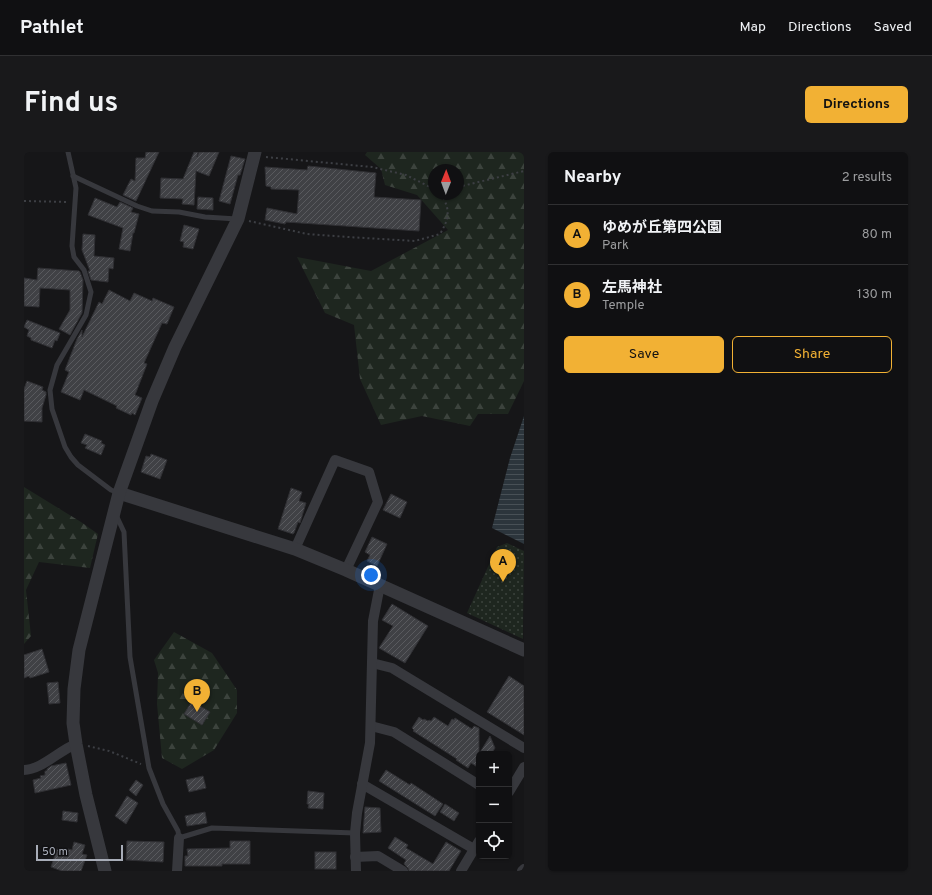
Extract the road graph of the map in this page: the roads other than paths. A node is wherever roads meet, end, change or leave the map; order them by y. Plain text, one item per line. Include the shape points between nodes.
1 (68, 152) edge
2 (254, 154) edge
3 (73, 176) junction
4 (238, 219) junction
5 (119, 493) junction
6 (114, 511) junction
7 (295, 549) junction
8 (346, 570) junction
9 (380, 585) junction
10 (524, 650) edge
11 (372, 663) junction
12 (371, 726) junction
13 (76, 744) junction
14 (524, 748) edge
15 (524, 767) edge
16 (24, 770) edge
17 (476, 783) edge
18 (362, 784) junction
19 (512, 787) edge
20 (355, 833) junction
21 (179, 838) junction
22 (476, 844) edge
23 (476, 847) edge
24 (356, 857) junction
25 (105, 871) edge
26 (177, 871) edge
27 (356, 871) edge
28 (403, 871) edge
29 (461, 871) edge

1 - 3 lane
2 - 4 street
3 - 4 lane via 152,211
3 - 5 lane via 76,188 72,246 74,257 84,270 92,292 86,315 57,365 50,390 52,409 71,457 111,490
4 - 5 street via 175,347 152,401
5 - 6 street
5 - 7 street
6 - 13 street via 75,671 73,706
6 - 21 lane via 124,532 130,657 149,768
7 - 8 street
7 - 8 street via 335,460 369,472 378,502
8 - 9 street
9 - 10 street
9 - 11 street via 373,621
11 - 12 street
11 - 14 street via 392,668
12 - 17 street via 394,732
12 - 18 street
13 - 16 street via 29,770
13 - 25 street
15 - 19 street
18 - 20 street
18 - 22 street
20 - 21 lane via 212,828
20 - 24 street
21 - 26 street
23 - 29 street
24 - 27 street
24 - 28 street via 378,856

